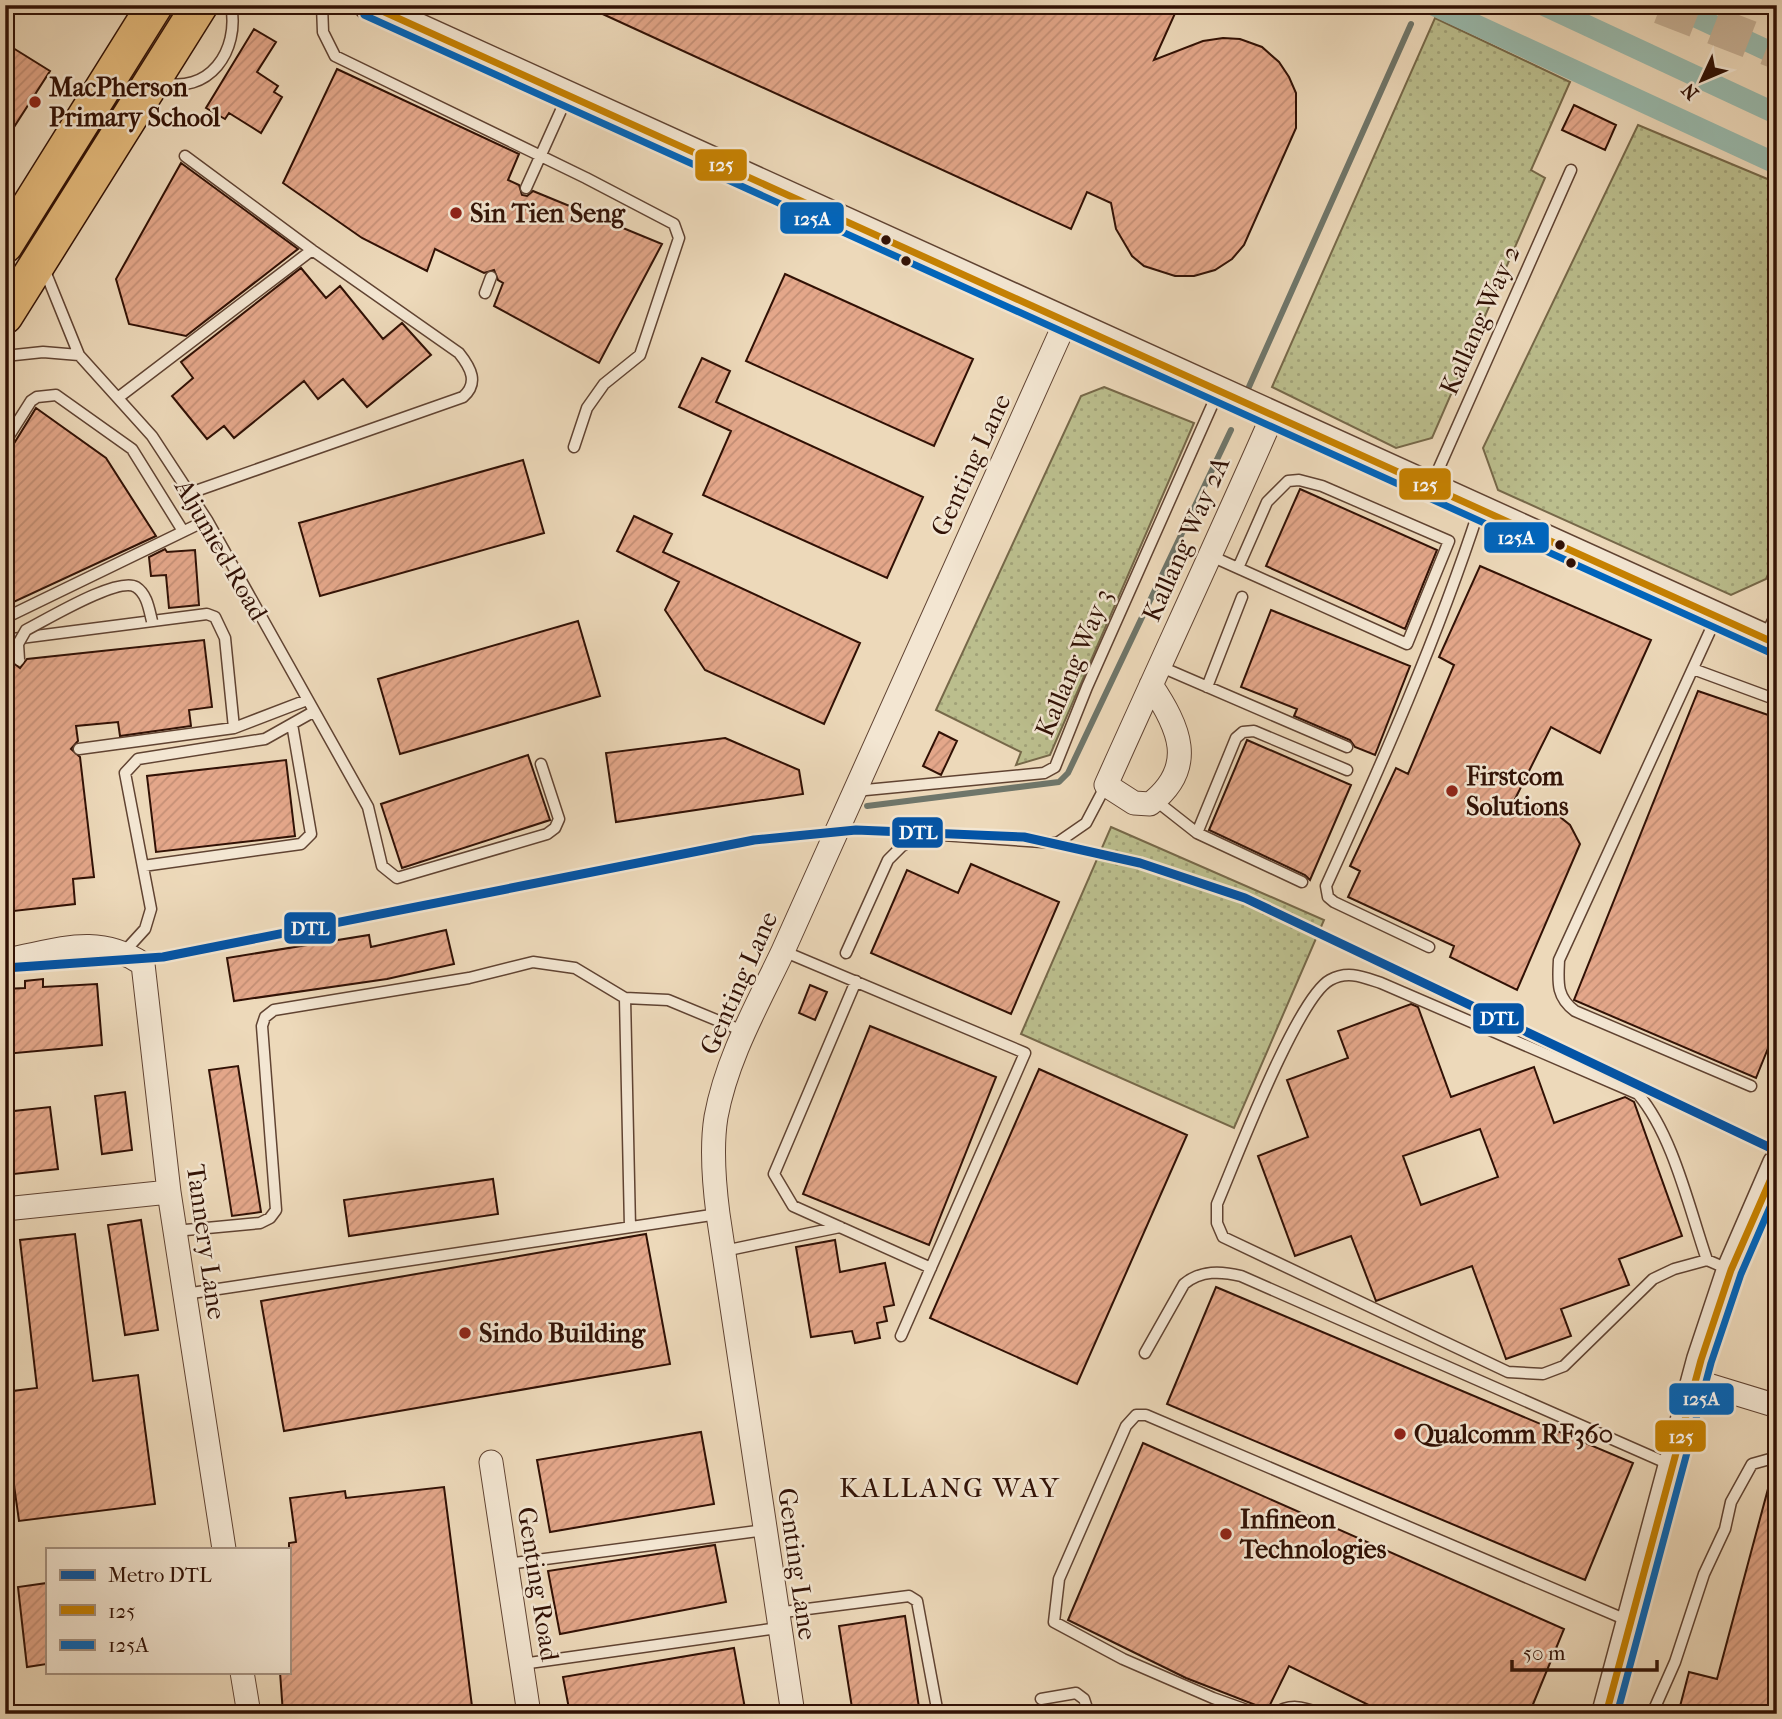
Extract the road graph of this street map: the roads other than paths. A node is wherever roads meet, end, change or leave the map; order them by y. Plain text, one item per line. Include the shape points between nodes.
1 (155, 5) edge
2 (200, 5) edge
3 (231, 5) edge
4 (322, 5) edge
5 (368, 5) edge
6 (154, 80) junction
7 (567, 97) junction
8 (539, 155) junction
9 (185, 156) dead end
10 (1572, 170) dead end
11 (526, 188) dead end
12 (5, 245) edge
13 (312, 250) junction
14 (40, 257) junction
15 (491, 277) dead end
16 (485, 293) dead end
17 (5, 316) edge
18 (1065, 323) junction
19 (79, 355) junction
20 (5, 356) edge
21 (1224, 395) junction
22 (119, 397) junction
23 (1264, 413) junction
24 (5, 442) edge
25 (574, 447) dead end
26 (1430, 488) junction
27 (190, 492) junction
28 (1479, 510) junction
29 (207, 520) junction
30 (183, 531) junction
31 (1211, 556) junction
32 (1238, 568) junction
33 (1242, 597) dead end
34 (1777, 612) edge
35 (5, 618) edge
36 (1716, 618) junction
37 (152, 621) junction
38 (5, 640) edge
39 (1770, 642) edge
40 (19, 660) dead end
41 (1693, 668) junction
42 (1155, 676) junction
43 (1207, 687) junction
44 (307, 700) junction
45 (1777, 700) edge
46 (313, 712) junction
47 (292, 724) junction
48 (234, 728) junction
49 (1347, 747) dead end
50 (79, 750) dead end
51 (541, 764) dead end
52 (1347, 770) dead end
53 (1106, 785) junction
54 (855, 791) junction
55 (1155, 800) junction
56 (1198, 833) junction
57 (143, 866) junction
58 (1302, 882) dead end
59 (1429, 947) dead end
60 (783, 951) junction
61 (124, 952) junction
62 (846, 953) dead end
63 (5, 960) edge
64 (856, 981) junction
65 (625, 998) junction
66 (743, 1031) junction
67 (1751, 1086) dead end
68 (1777, 1164) edge
69 (169, 1192) junction
70 (5, 1209) edge
71 (718, 1214) junction
72 (630, 1227) junction
73 (840, 1227) junction
74 (175, 1231) junction
75 (724, 1251) junction
76 (1719, 1265) junction
77 (931, 1268) junction
78 (185, 1294) junction
79 (901, 1336) dead end
80 (1145, 1353) dead end
81 (1695, 1381) junction
82 (1777, 1406) edge
83 (1777, 1457) edge
84 (491, 1462) dead end
85 (1672, 1465) junction
86 (765, 1530) junction
87 (224, 1548) edge
88 (507, 1564) junction
89 (777, 1620) junction
90 (1633, 1623) junction
91 (522, 1664) junction
92 (242, 1674) edge
93 (1041, 1699) dead end
94 (249, 1714) edge
95 (529, 1714) edge
96 (793, 1714) edge
97 (938, 1714) edge
98 (1088, 1714) edge
99 (1258, 1714) edge
100 (1274, 1714) edge
101 (1323, 1714) edge
102 (1606, 1714) edge
103 (1652, 1714) edge

1 - 12 main road
2 - 6 main road
3 - 6 lane via 235,24 229,45 210,75 191,85
4 - 8 lane via 323,32 335,56
5 - 7 street
6 - 14 main road
7 - 8 lane
7 - 18 street
8 - 11 lane
8 - 25 lane via 674,224 679,238 640,355 604,384 587,408
9 - 13 lane
10 - 26 lane, Kallang Way 2
13 - 22 lane
13 - 27 lane via 459,353 470,366 472,390 463,397
14 - 17 main road
14 - 19 lane, Aljunied Road
15 - 16 lane
18 - 21 street
18 - 54 street, Genting Lane
19 - 20 lane
19 - 22 lane, Aljunied Road
21 - 23 street
21 - 54 lane, Kallang Way 3 via 1087,687 1055,767 1044,773
22 - 27 lane, Aljunied Road
23 - 26 street
23 - 31 street, Kallang Way 2A
24 - 30 lane via 31,401 56,395 132,449
26 - 28 street
27 - 29 lane, Aljunied Road
28 - 36 street
28 - 59 lane via 1433,638 1326,886 1334,902
29 - 30 lane
29 - 44 lane, Aljunied Road
30 - 35 lane
31 - 32 lane
31 - 42 street, Kallang Way 2A
32 - 32 lane via 1407,644 1448,541 1322,486 1288,481 1267,502
33 - 43 lane
34 - 39 lane
36 - 39 street
36 - 41 lane
37 - 38 lane
37 - 40 lane, bridge via 139,588 132,584 113,587 26,630 18,643
37 - 48 lane via 206,614 215,617 225,638
41 - 45 lane
41 - 67 lane via 1559,960 1558,991 1575,1011
42 - 43 lane
42 - 53 street, Kallang Way 2A
42 - 55 street via 1181,744 1178,767
43 - 49 lane
44 - 46 lane, Aljunied Road
44 - 48 lane
46 - 47 lane
46 - 51 lane, Aljunied Road via 368,807 382,866 397,878 555,828 559,819
47 - 57 lane via 265,738 138,759 125,773
47 - 57 lane via 311,834 307,839 301,844
48 - 50 lane
52 - 56 lane via 1254,732 1243,732 1236,738
53 - 55 street via 1134,803
53 - 62 lane, Kallang Way 2A via 1086,823 1057,843 920,836 902,846 888,860
54 - 60 street, Genting Lane
55 - 56 lane
56 - 58 lane
57 - 61 lane via 151,909 145,929
60 - 64 lane
60 - 66 street, Genting Lane
61 - 63 street via 97,944
61 - 69 street, Tannery Lane via 143,964
64 - 73 lane via 774,1174 793,1206
64 - 77 lane via 1025,1053
65 - 66 lane via 668,1000
65 - 72 lane
65 - 74 lane via 575,968 533,962 469,978 274,1010 262,1026 276,1210 260,1223
66 - 71 street, Genting Lane via 716,1117
68 - 76 street
69 - 70 street
69 - 74 street, Tannery Lane
71 - 72 lane
71 - 75 street, Genting Lane
72 - 78 lane
73 - 75 lane
73 - 77 lane
74 - 78 street, Tannery Lane
75 - 86 street, Genting Lane
76 - 76 lane via 1674,1269 1653,1279 1564,1367 1543,1374 1508,1372 1223,1237 1217,1204 1273,1069 1319,988 1352,974 1637,1094 1661,1130
76 - 81 street
77 - 79 lane
78 - 87 street, Tannery Lane
80 - 85 lane via 1184,1283 1222,1271
81 - 82 street
81 - 85 street
83 - 103 lane via 1752,1464 1731,1502 1725,1529
84 - 88 street, Genting Road
85 - 90 street
86 - 88 lane
86 - 89 street, Genting Lane
88 - 91 street, Genting Road
89 - 91 lane
89 - 96 street, Genting Lane
89 - 97 lane via 909,1596 917,1601
90 - 99 lane via 1146,1415 1136,1415 1126,1426 1059,1579 1055,1622 1123,1659
90 - 102 street
91 - 95 street, Genting Road
92 - 94 street
93 - 98 lane via 1076,1693 1084,1699
100 - 101 lane via 1284,1707 1299,1706

